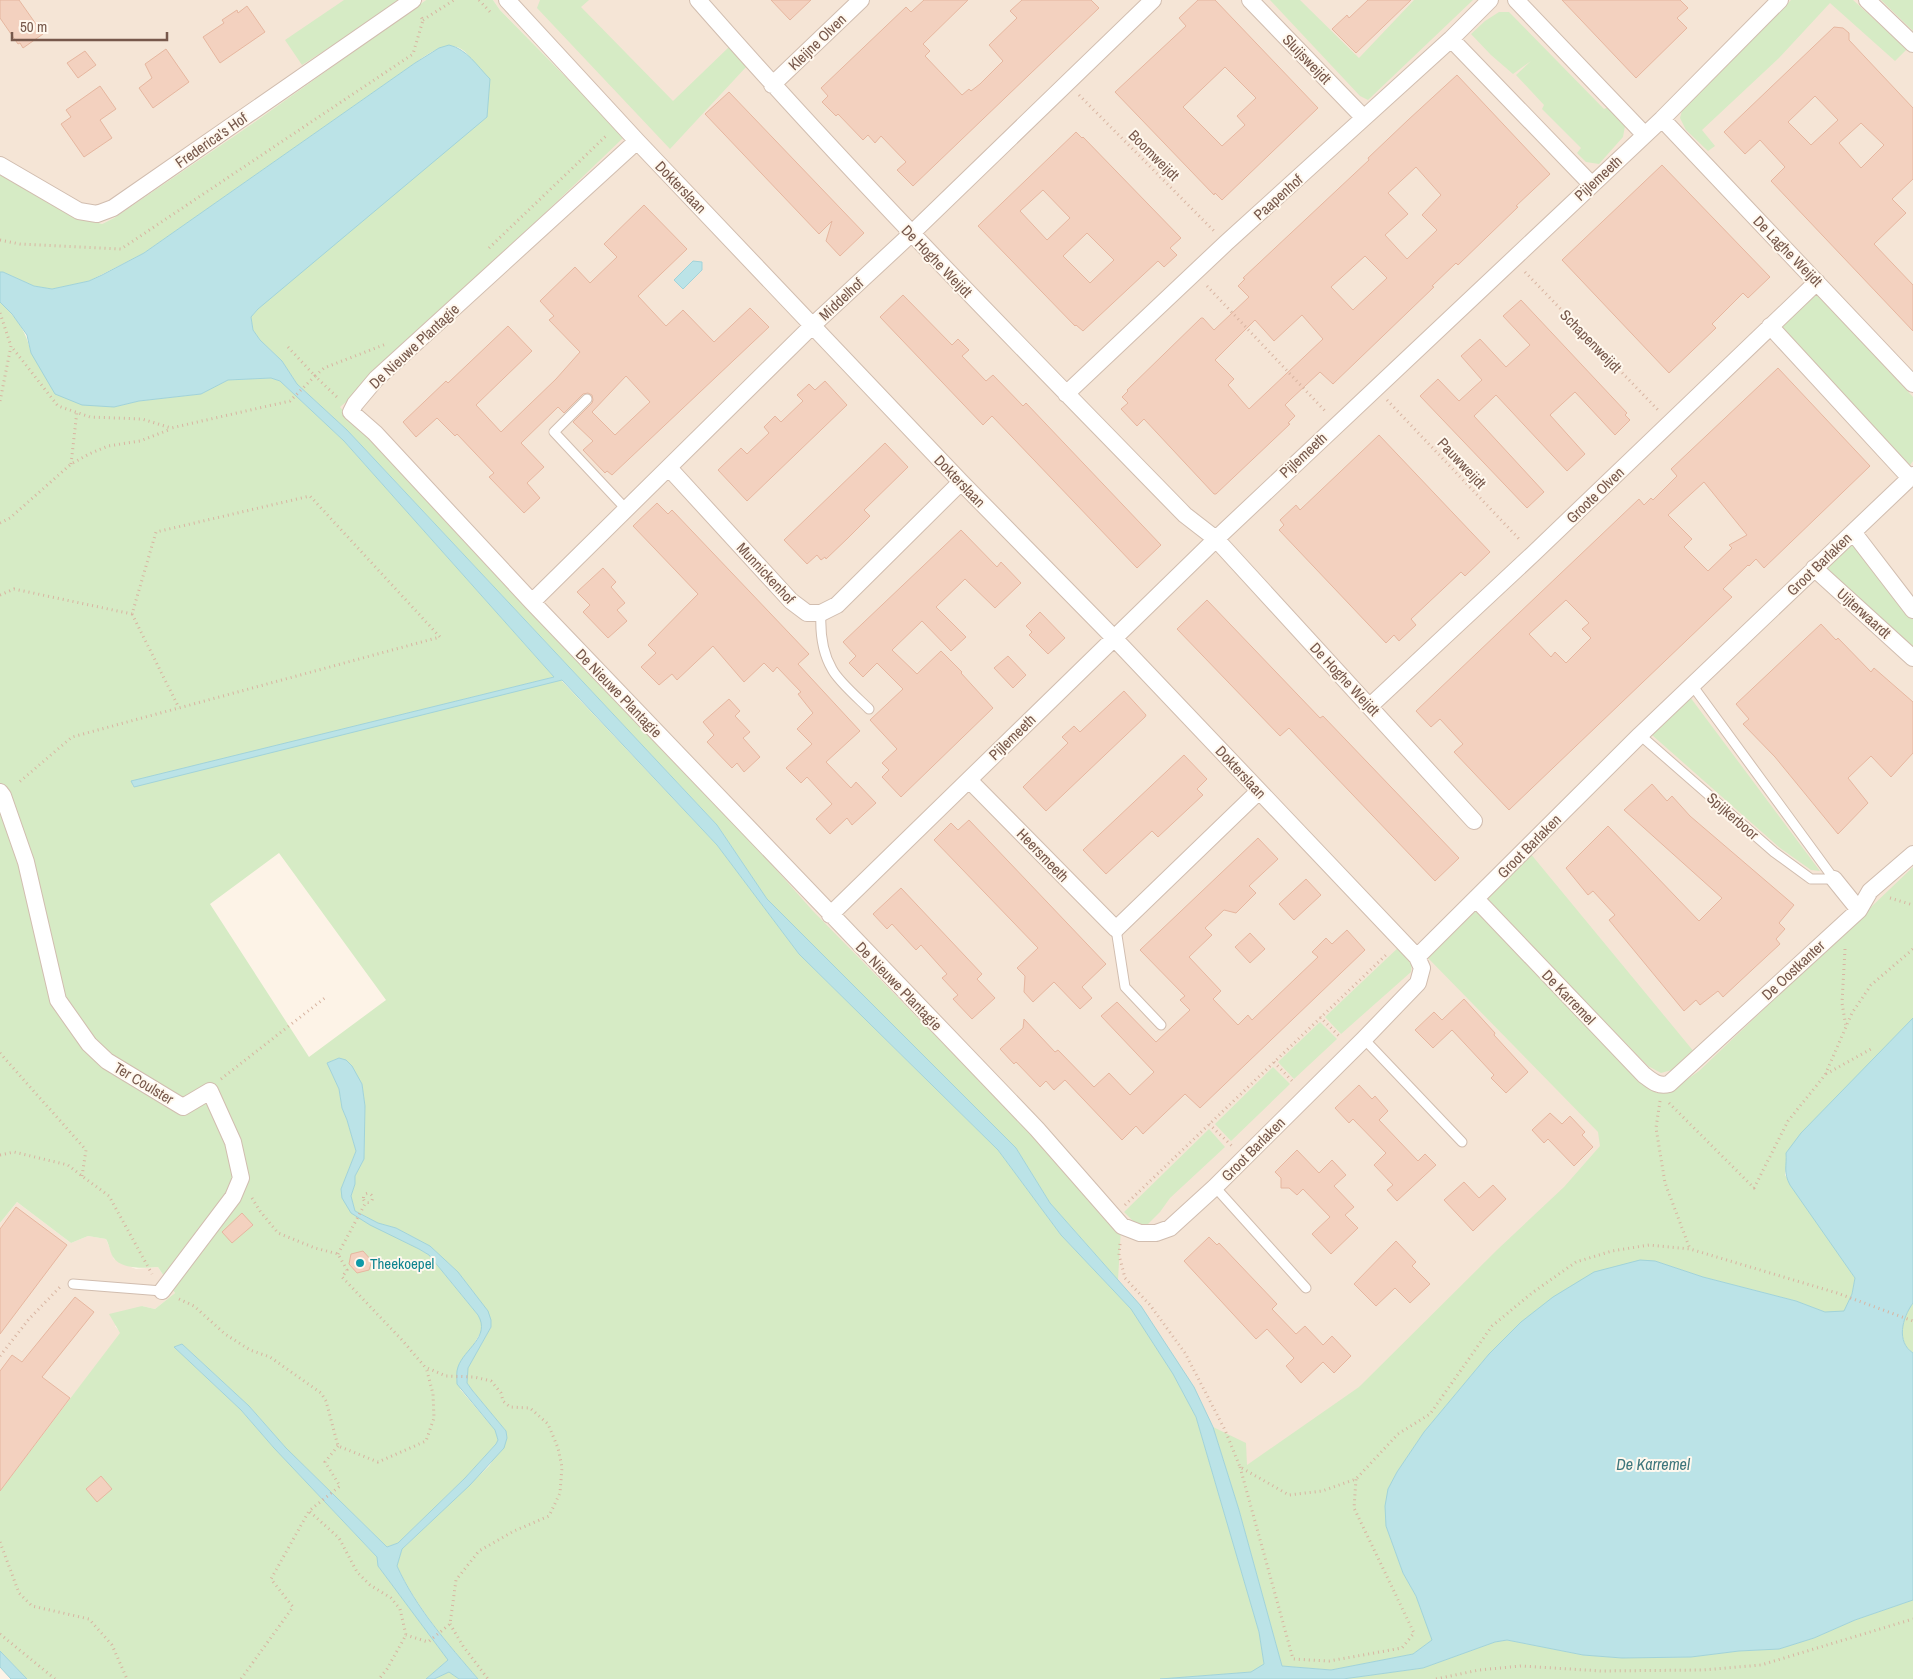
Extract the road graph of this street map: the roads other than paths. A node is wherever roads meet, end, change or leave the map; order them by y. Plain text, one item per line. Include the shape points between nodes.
1 (698, 0) edge
2 (861, 0) edge
3 (1152, 0) edge
4 (1250, 0) edge
5 (1490, 0) edge
6 (1516, 0) edge
7 (1780, 0) edge
8 (1867, 0) edge
9 (412, 1) edge
10 (509, 1) edge
11 (1451, 39) junction
12 (1913, 44) edge
13 (772, 85) junction
14 (1364, 118) junction
15 (1662, 120) junction
16 (1645, 135) junction
17 (637, 141) junction
18 (0, 165) edge
19 (1591, 184) junction
20 (911, 234) junction
21 (1817, 282) junction
22 (813, 325) junction
23 (1770, 326) junction
24 (1913, 384) edge
25 (1066, 394) junction
26 (587, 399) dead end
27 (669, 468) junction
28 (1911, 476) edge
29 (961, 482) junction
30 (626, 510) junction
31 (1853, 532) junction
32 (1216, 538) junction
33 (1814, 568) junction
34 (532, 602) junction
35 (1913, 610) edge
36 (821, 613) junction
37 (1114, 638) junction
38 (1913, 658) edge
39 (1692, 685) junction
40 (1370, 706) junction
41 (869, 709) dead end
42 (1640, 735) junction
43 (970, 780) junction
44 (1259, 790) junction
45 (2, 794) edge
46 (1474, 821) dead end
47 (1913, 854) edge
48 (1834, 879) junction
49 (1476, 899) junction
50 (1858, 910) junction
51 (830, 915) junction
52 (1116, 930) junction
53 (1417, 957) junction
54 (1161, 1025) dead end
55 (1359, 1045) junction
56 (1669, 1084) joint
57 (1462, 1142) dead end
58 (1215, 1187) junction
59 (1170, 1228) joint
60 (73, 1284) road end
61 (1306, 1288) dead end
62 (162, 1291) joint

1 - 13 street, De Hoghe Weijdt
2 - 13 street, Kleijne Olven
3 - 20 street, Middelhof
4 - 14 street, Sluijsweijdt
5 - 11 street, Paapenhof
6 - 16 street
7 - 15 street, Pijlemeeth
8 - 12 street
9 - 18 street, Frederica's Hof via 113,208 97,214 78,211
10 - 17 street, Dokterslaan
11 - 14 street, Paapenhof
11 - 19 street
13 - 20 street, De Hoghe Weijdt
14 - 25 street, Paapenhof
15 - 16 street, Pijlemeeth
15 - 21 street, De Laghe Weijdt
16 - 19 street, Pijlemeeth
17 - 22 street, Dokterslaan
17 - 34 street, De Nieuwe Plantagie via 376,379 351,412 375,433
19 - 32 street, Pijlemeeth
20 - 22 street, Middelhof
20 - 25 street, De Hoghe Weijdt
21 - 23 street, Groote Olven
21 - 24 street, De Laghe Weijdt
22 - 27 street, Middelhof
22 - 29 street, Dokterslaan
23 - 28 street
23 - 40 street, Groote Olven via 1534,554
25 - 32 street, De Hoghe Weijdt via 1184,515
26 - 30 lane via 554,432
27 - 30 street, Middelhof
27 - 36 street, Munnickenhof via 791,602 807,613
28 - 31 street, Groot Barlaken
29 - 36 street via 836,605
29 - 37 street, Dokterslaan
30 - 34 street, Middelhof
31 - 33 street, Groot Barlaken
31 - 35 street
32 - 37 street, Pijlemeeth
32 - 40 street, De Hoghe Weijdt
33 - 38 street, Uijterwaardt
33 - 39 street, Groot Barlaken
34 - 51 street, De Nieuwe Plantagie
36 - 41 lane via 820,631 832,670
37 - 43 street, Pijlemeeth
37 - 44 street, Dokterslaan
39 - 42 street, Groot Barlaken
39 - 48 lane
40 - 46 street, De Hoghe Weijdt
42 - 48 lane, Spijkerboor via 1774,852 1811,879
42 - 49 street, Groot Barlaken
43 - 51 street, Pijlemeeth
43 - 52 street, Heersmeeth
44 - 52 street
44 - 53 street, Dokterslaan
45 - 62 street, Ter Coulster via 26,862 58,1000 75,1026 107,1061 183,1107 210,1091 233,1142 241,1178 233,1197
47 - 50 street, De Oostkanter via 1870,891
48 - 50 street
49 - 53 street, Groot Barlaken
49 - 56 street, De Karremel via 1644,1075 1657,1084
50 - 56 street, De Oostkanter
51 - 59 street, De Nieuwe Plantagie via 1037,1129 1118,1221 1140,1233 1156,1233
52 - 54 lane via 1125,987
53 - 55 street, Groot Barlaken via 1422,968 1418,983
55 - 57 lane
55 - 58 street, Groot Barlaken
58 - 59 street, Groot Barlaken
58 - 61 lane
60 - 62 lane

